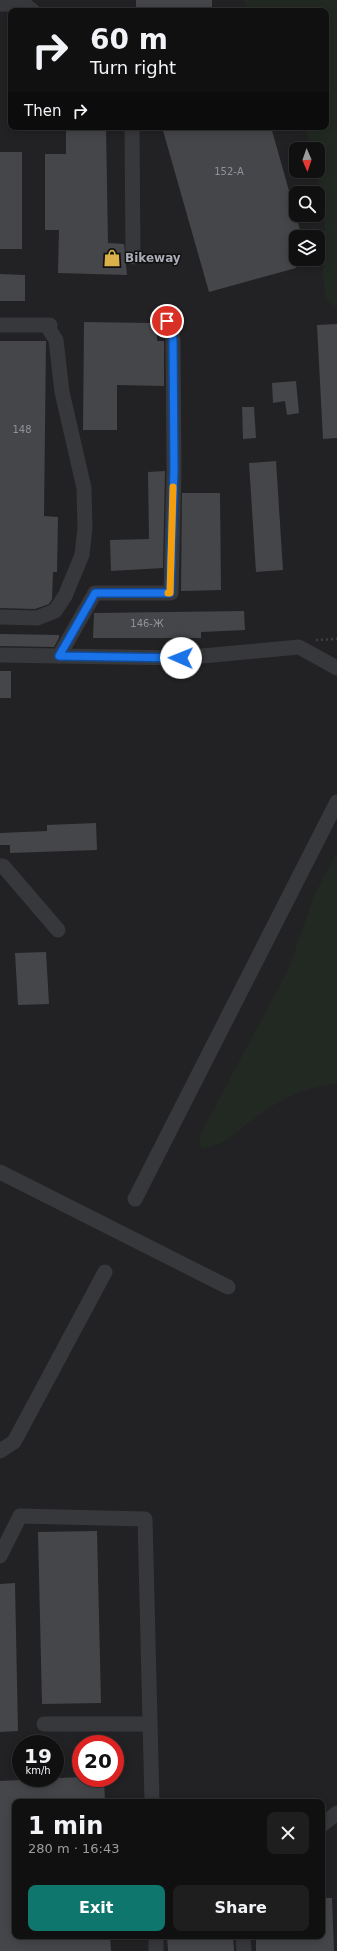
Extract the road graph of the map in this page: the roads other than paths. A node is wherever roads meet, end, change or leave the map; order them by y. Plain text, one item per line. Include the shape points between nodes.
1 (0, 4) edge
2 (30, 8) edge
3 (132, 130) edge
4 (133, 257) dead end
5 (157, 318) dead end
6 (0, 325) edge
7 (0, 617) edge
8 (0, 655) edge
9 (59, 656) junction
10 (337, 668) edge
11 (337, 802) edge
12 (0, 866) edge
13 (58, 930) dead end
14 (0, 1172) edge
15 (134, 1199) dead end
16 (105, 1272) dead end
17 (228, 1287) dead end
18 (0, 1451) edge
19 (0, 1556) edge
20 (44, 1724) dead end
21 (150, 1724) junction
22 (152, 1799) edge
23 (337, 1813) edge
24 (325, 1822) edge
25 (156, 1939) edge
26 (243, 1939) edge
27 (156, 1951) edge
28 (244, 1951) edge

1 - 2 lane via 24,4
3 - 4 lane
5 - 9 lane via 167,321 173,339 174,470 170,593 95,593
6 - 7 lane via 50,325 56,340 62,392 84,488 85,528 82,555 65,596 55,611 37,618
8 - 9 lane
9 - 10 lane via 181,658 299,647
11 - 15 lane
12 - 13 lane via 3,866
14 - 17 lane
16 - 18 lane via 14,1442
19 - 21 lane via 20,1516 145,1519
20 - 21 lane
21 - 22 lane
23 - 24 lane
25 - 27 lane
26 - 28 lane

